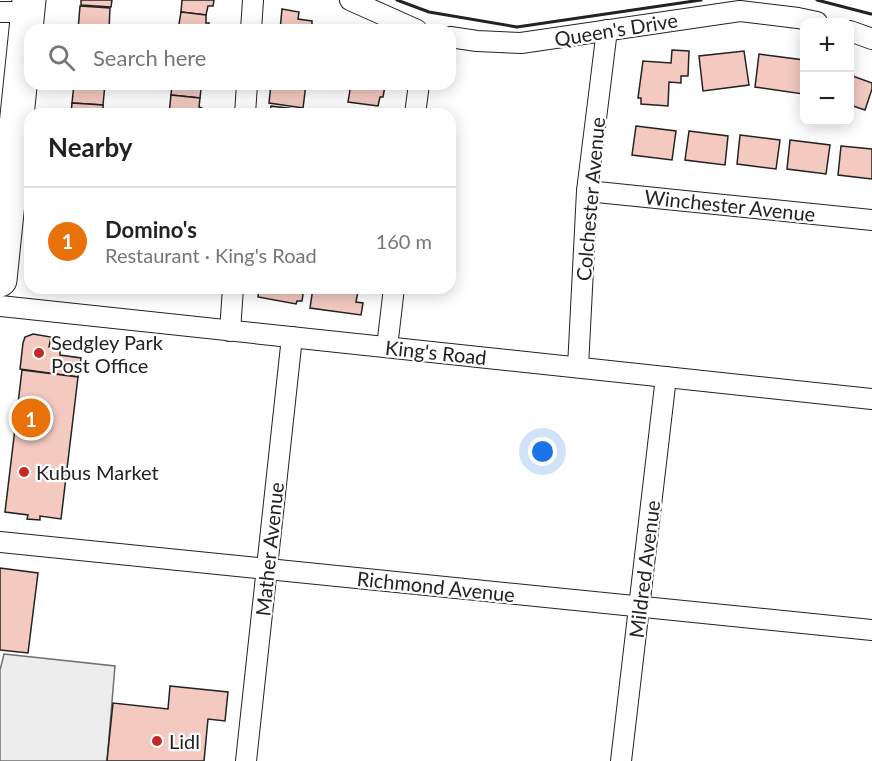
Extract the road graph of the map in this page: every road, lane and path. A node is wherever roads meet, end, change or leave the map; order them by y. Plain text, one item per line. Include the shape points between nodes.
1 (253, 0) edge
2 (350, 0) edge
3 (19, 8) edge
4 (800, 18) edge
5 (251, 24) edge
6 (404, 24) edge
7 (607, 30) junction
8 (854, 32) edge
9 (456, 38) edge
10 (872, 39) edge
11 (247, 90) edge
12 (418, 90) edge
13 (245, 108) edge
14 (416, 108) edge
15 (587, 191) junction
16 (872, 220) edge
17 (0, 280) edge
18 (233, 294) edge
19 (393, 294) edge
20 (0, 306) edge
21 (230, 331) junction
22 (292, 337) junction
23 (387, 347) junction
24 (578, 367) junction
25 (666, 377) junction
26 (872, 399) edge
27 (0, 542) edge
28 (267, 569) junction
29 (639, 606) junction
30 (872, 630) edge
31 (246, 761) edge
32 (621, 761) edge

1 - 5 street
2 - 6 street
3 - 17 highway
4 - 7 street, Queen's Drive via 740,12
7 - 9 street, Queen's Drive via 521,43
7 - 15 street, Colchester Avenue
8 - 10 street
11 - 13 street
12 - 14 street
15 - 16 street, Winchester Avenue
15 - 24 street, Colchester Avenue
18 - 21 street
19 - 23 street
20 - 21 street, King's Road
21 - 22 street, King's Road
22 - 23 street, King's Road
22 - 28 street, Mather Avenue
23 - 24 street, King's Road
24 - 25 street, King's Road
25 - 26 street, King's Road
25 - 29 street, Mildred Avenue
27 - 28 street, Richmond Avenue
28 - 29 street, Richmond Avenue
28 - 31 street, Mather Avenue
29 - 30 street, Richmond Avenue
29 - 32 street, Mildred Avenue

